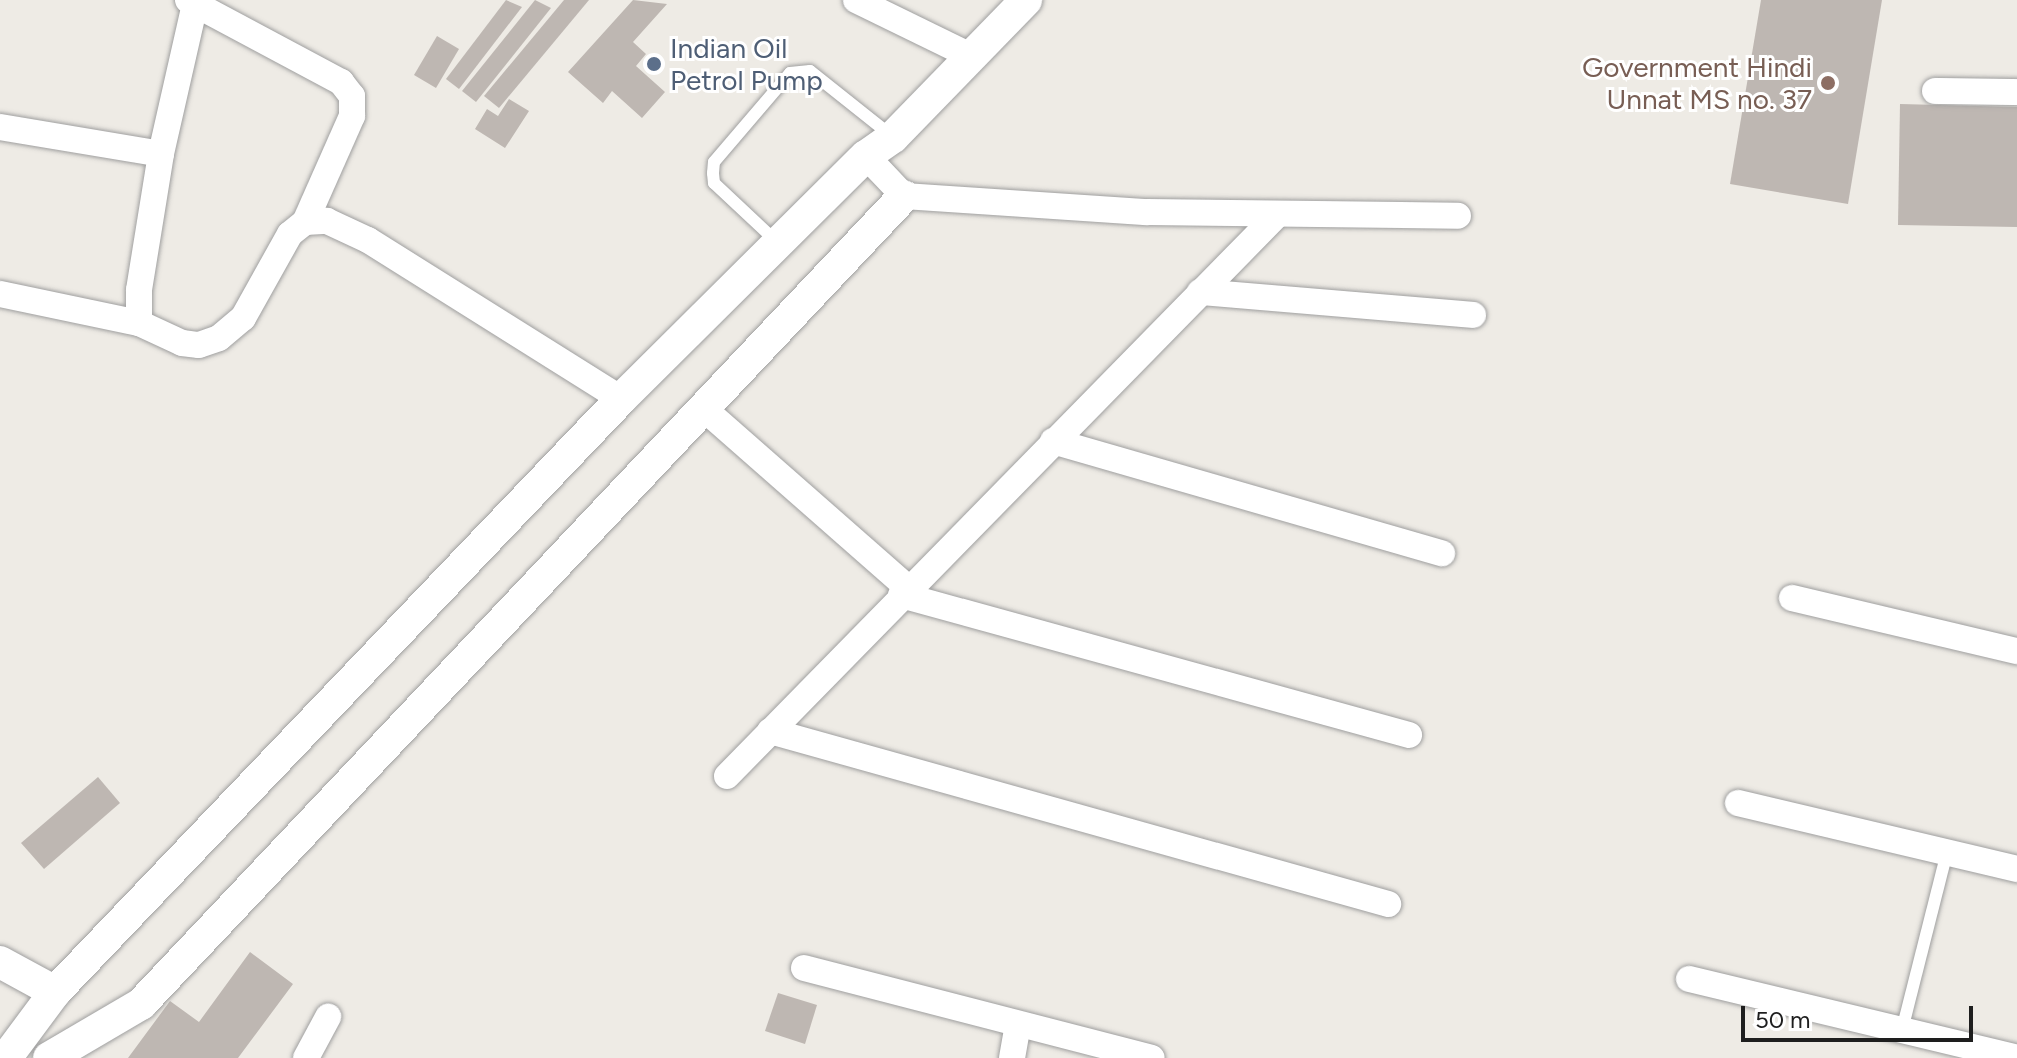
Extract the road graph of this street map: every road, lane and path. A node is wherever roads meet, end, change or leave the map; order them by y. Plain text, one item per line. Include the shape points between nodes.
1 (856, 0) edge
2 (1026, 0) edge
3 (191, 2) edge
4 (971, 56) junction
5 (1935, 91) dead end
6 (2017, 92) edge
7 (0, 127) edge
8 (893, 137) junction
9 (161, 154) junction
10 (866, 156) junction
11 (904, 196) junction
12 (1278, 214) junction
13 (1458, 216) dead end
14 (305, 222) junction
15 (778, 243) junction
16 (1200, 292) junction
17 (0, 294) edge
18 (1473, 315) dead end
19 (139, 323) junction
20 (621, 399) junction
21 (702, 407) junction
22 (1053, 441) junction
23 (1442, 553) dead end
24 (904, 591) junction
25 (1792, 598) dead end
26 (2017, 651) edge
27 (770, 731) junction
28 (1409, 735) dead end
29 (727, 776) dead end
30 (1738, 803) dead end
31 (1947, 852) junction
32 (2017, 869) edge
33 (1388, 904) dead end
34 (0, 962) edge
35 (804, 968) dead end
36 (1689, 979) dead end
37 (55, 992) junction
38 (328, 1017) dead end
39 (1018, 1025) junction
40 (1902, 1030) junction
41 (6, 1058) edge
42 (49, 1058) edge
43 (306, 1058) edge
44 (1012, 1058) edge
45 (1152, 1058) edge
46 (2017, 1058) edge

1 - 4 street
2 - 4 street
3 - 9 street
3 - 14 street via 341,82 352,96 352,116
4 - 8 street
5 - 6 street
7 - 9 street
8 - 10 street
8 - 15 lane via 810,71 790,73 714,162 713,173 714,183
9 - 19 street via 139,290
10 - 11 street
10 - 15 street
11 - 12 street via 1147,212
11 - 21 street
12 - 13 street
12 - 16 street
14 - 19 street via 290,234 243,318 219,338 199,345 182,343
14 - 20 street via 327,221 368,240
15 - 20 street
16 - 18 street
16 - 22 street
17 - 19 street
20 - 37 street
21 - 24 street
21 - 42 street via 141,1004
22 - 23 street
22 - 24 street
24 - 27 street
24 - 28 street
25 - 26 street
27 - 29 street
27 - 33 street
30 - 31 street
31 - 32 street
31 - 40 lane
34 - 37 street
35 - 39 street
36 - 40 street
37 - 41 street
38 - 43 street
39 - 44 street
39 - 45 street
40 - 46 street

